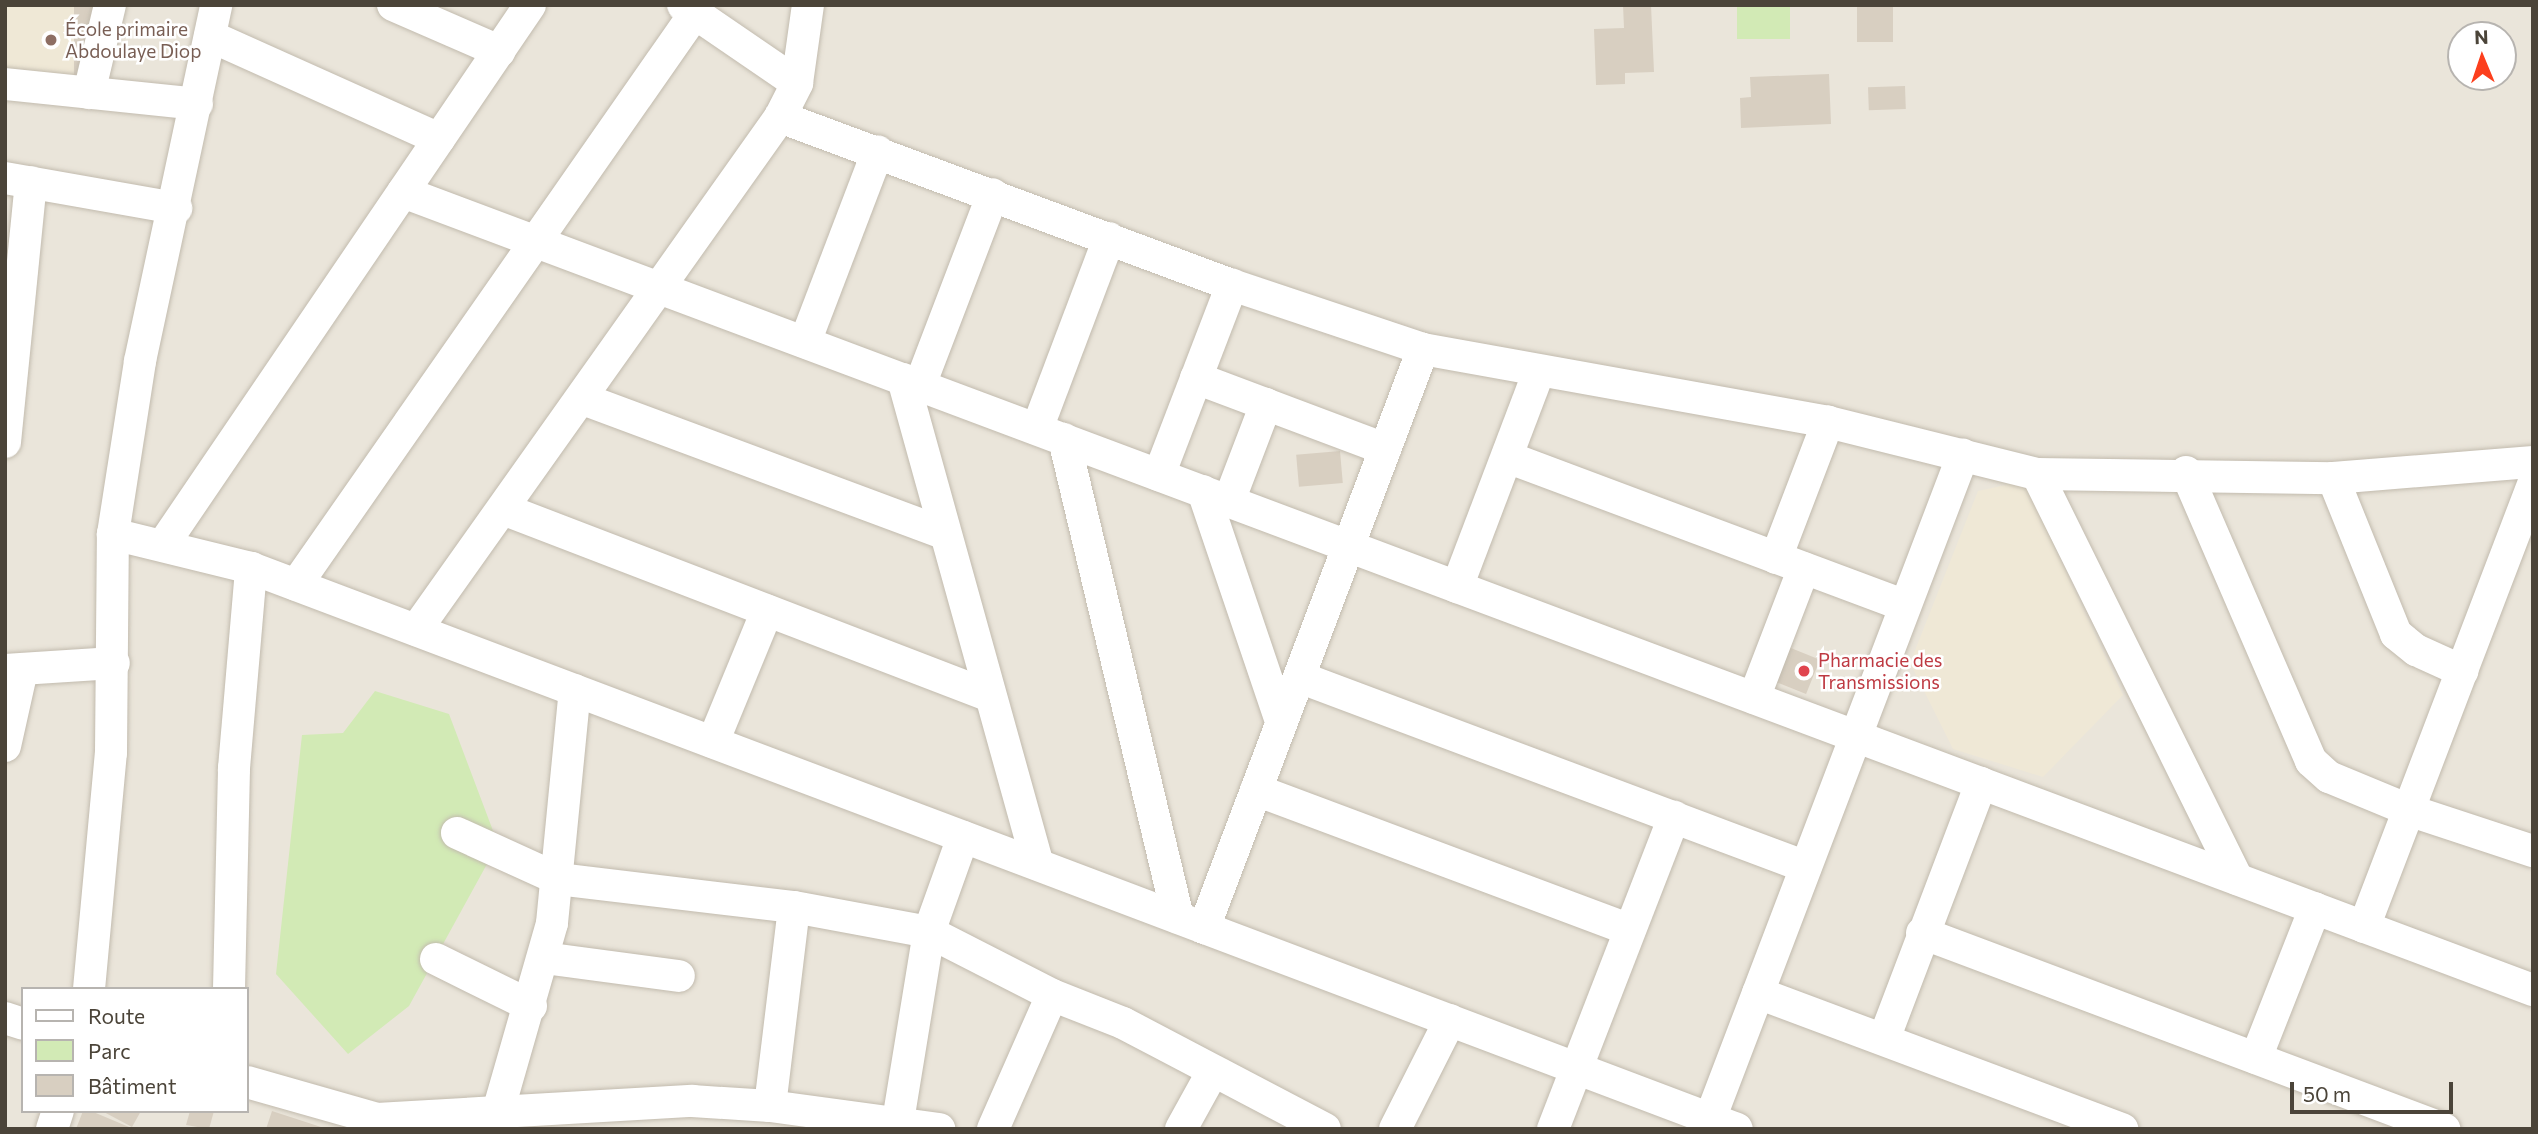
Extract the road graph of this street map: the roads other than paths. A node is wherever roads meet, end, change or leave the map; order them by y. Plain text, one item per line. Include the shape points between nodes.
1 (110, 5) edge
2 (216, 5) edge
3 (393, 5) edge
4 (530, 5) edge
5 (808, 5) edge
6 (689, 9) edge
7 (210, 36) junction
8 (499, 51) junction
9 (797, 83) junction
10 (5, 84) edge
11 (89, 93) junction
12 (197, 104) junction
13 (780, 117) junction
14 (439, 139) junction
15 (878, 151) junction
16 (18, 180) edge
17 (403, 192) junction
18 (993, 194) junction
19 (176, 208) junction
20 (1109, 238) junction
21 (537, 242) junction
22 (1232, 285) junction
23 (663, 289) junction
24 (806, 342) junction
25 (1423, 349) junction
26 (1539, 371) junction
27 (1196, 378) junction
28 (912, 382) junction
29 (583, 399) junction
30 (1266, 404) junction
31 (1828, 422) junction
32 (1051, 434) junction
33 (5, 442) edge
34 (1385, 449) junction
35 (1963, 455) junction
36 (1507, 457) junction
37 (2533, 462) edge
38 (2186, 472) junction
39 (2038, 474) junction
40 (1159, 475) junction
41 (2333, 478) junction
42 (2533, 484) edge
43 (1216, 496) junction
44 (503, 509) junction
45 (944, 533) junction
46 (113, 534) junction
47 (163, 545) junction
48 (1348, 546) junction
49 (1790, 563) junction
50 (251, 568) junction
51 (296, 585) junction
52 (1458, 587) junction
53 (1905, 606) junction
54 (767, 611) junction
55 (416, 630) junction
56 (114, 663) junction
57 (14, 670) edge
58 (2462, 671) junction
59 (1299, 677) junction
60 (575, 690) junction
61 (990, 696) junction
62 (1754, 698) junction
63 (1281, 720) junction
64 (1856, 736) junction
65 (713, 742) junction
66 (5, 747) edge
67 (1981, 783) junction
68 (1256, 789) junction
69 (2411, 811) junction
70 (1674, 817) junction
71 (457, 832) dead end
72 (963, 837) junction
73 (2533, 851) edge
74 (1038, 865) junction
75 (1806, 867) junction
76 (2237, 879) junction
77 (558, 880) junction
78 (794, 907) junction
79 (2315, 908) junction
80 (1191, 923) junction
81 (2364, 927) junction
82 (1630, 930) junction
83 (929, 932) junction
84 (1922, 933) junction
85 (544, 958) junction
86 (436, 959) dead end
87 (679, 976) dead end
88 (89, 987) edge
89 (229, 987) edge
90 (2533, 990) edge
91 (1758, 993) junction
92 (1052, 995) junction
93 (531, 1006) junction
94 (1450, 1020) junction
95 (1884, 1039) junction
96 (2256, 1058) junction
97 (1578, 1069) junction
98 (1213, 1071) junction
99 (248, 1082) edge
100 (770, 1106) junction
101 (898, 1121) junction
102 (496, 1122) edge
103 (852, 1122) edge
104 (1705, 1122) edge
105 (2088, 1123) edge
106 (375, 1124) edge
107 (2433, 1127) edge
108 (939, 1129) edge
109 (993, 1129) edge
110 (1181, 1129) edge
111 (1325, 1129) edge
112 (1395, 1129) edge
113 (1553, 1129) edge
114 (2122, 1129) edge

1 - 11 street
2 - 7 street
3 - 8 street
4 - 8 street
5 - 9 street
6 - 9 street
6 - 21 street
7 - 12 street
7 - 14 street
8 - 14 street
9 - 13 street
10 - 11 street
11 - 12 street
12 - 19 street
13 - 15 street
13 - 23 street
14 - 17 street
15 - 18 street
15 - 24 street
16 - 19 street
16 - 33 street
17 - 21 street
17 - 47 street
18 - 20 street
18 - 28 street
19 - 46 street via 140,361
20 - 22 street
20 - 32 street
21 - 23 street
21 - 51 street
22 - 25 street
22 - 27 street
23 - 24 street
23 - 29 street
24 - 28 street
25 - 26 street
25 - 34 street
26 - 31 street
26 - 36 street
27 - 30 street
27 - 40 street
28 - 32 street
28 - 45 street
29 - 44 street
29 - 45 street
30 - 34 street
30 - 43 street
31 - 35 street
31 - 49 street
32 - 40 street
32 - 80 street
34 - 48 street
35 - 39 street
35 - 53 street
36 - 49 street
36 - 52 street
37 - 41 street
38 - 39 street
38 - 41 street
38 - 69 street via 2311,761 2329,777
39 - 76 street
40 - 43 street
41 - 58 street via 2396,634 2416,650
42 - 58 street
43 - 48 street
43 - 63 street
44 - 54 street
44 - 55 street
45 - 61 street
46 - 47 street
46 - 56 street
47 - 50 street
48 - 52 street
48 - 59 street
49 - 53 street
49 - 62 street
50 - 51 street
50 - 89 street via 234,768
51 - 55 street
52 - 62 street
53 - 64 street
54 - 61 street
54 - 65 street
55 - 60 street
56 - 57 street
56 - 88 street via 111,753
57 - 66 street
58 - 69 street
59 - 63 street
59 - 70 street
60 - 65 street
60 - 77 street
61 - 74 street
62 - 64 street
63 - 68 street
64 - 67 street
64 - 75 street
65 - 72 street
67 - 76 street
67 - 84 street
68 - 80 street
68 - 82 street
69 - 73 street
69 - 81 street
70 - 75 street
70 - 82 street
71 - 77 street
72 - 74 street
72 - 83 street
74 - 80 street
75 - 91 street
76 - 79 street
77 - 78 street
77 - 85 street
78 - 83 street
78 - 100 street
79 - 81 street
79 - 96 street
80 - 94 street
81 - 90 street
82 - 97 street
83 - 92 street
83 - 101 street
84 - 95 street
84 - 96 street
85 - 87 street
85 - 93 street
86 - 93 street
91 - 95 street
91 - 104 street
92 - 98 street via 1124,1023
92 - 109 street
93 - 102 street
94 - 97 street
94 - 112 street
95 - 105 street
96 - 107 street
97 - 104 street
97 - 113 street
98 - 110 street
98 - 111 street
99 - 106 street
100 - 102 street via 645,1102
100 - 103 street
101 - 103 street
101 - 108 street
102 - 106 street
105 - 114 street

